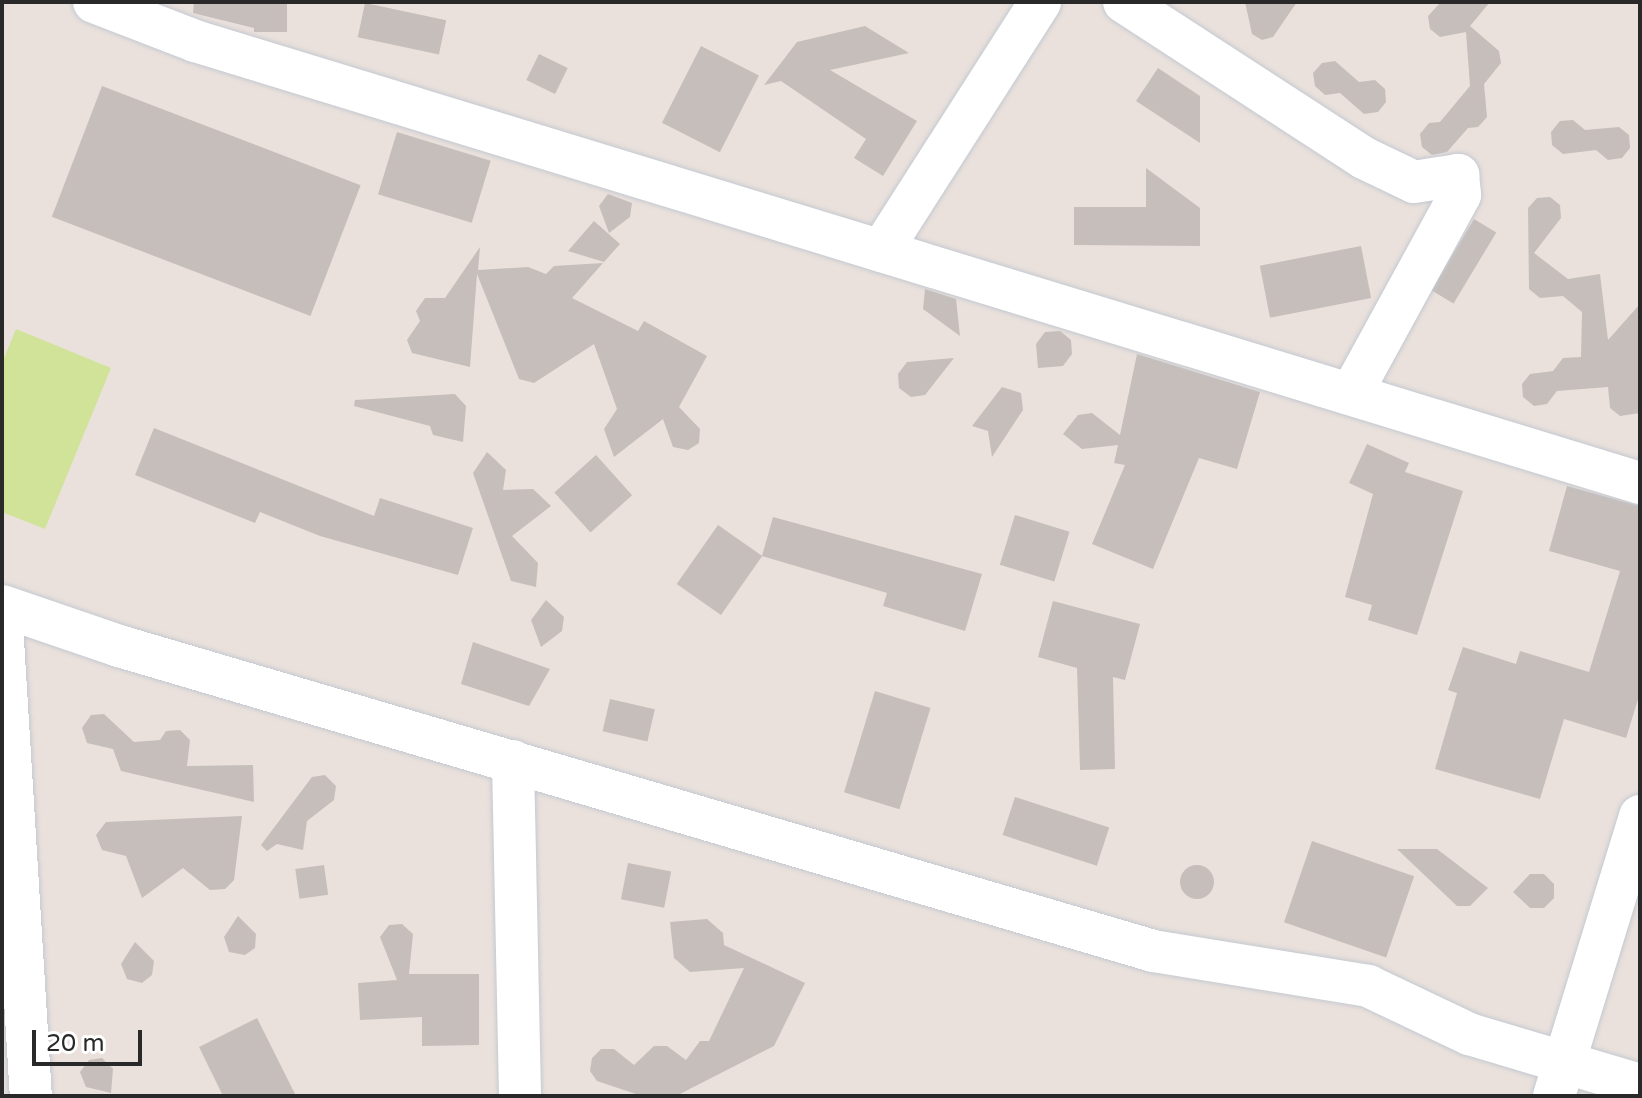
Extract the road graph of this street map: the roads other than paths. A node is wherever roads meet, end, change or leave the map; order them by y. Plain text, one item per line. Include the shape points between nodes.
1 (94, 2) edge
2 (1040, 2) edge
3 (1124, 2) edge
4 (881, 251) junction
5 (1351, 394) junction
6 (1640, 483) edge
7 (2, 606) edge
8 (2, 624) edge
9 (513, 761) junction
10 (1640, 816) edge
11 (1558, 1080) edge
12 (1640, 1085) edge
13 (31, 1096) edge
14 (520, 1096) edge

1 - 4 street via 195,41
2 - 4 street
3 - 5 street via 1364,158 1414,182 1458,175 1460,195
4 - 5 street
5 - 6 street
7 - 9 street via 119,646
8 - 13 street
9 - 11 street via 1153,951 1368,986
9 - 14 street
10 - 11 street
11 - 12 street

